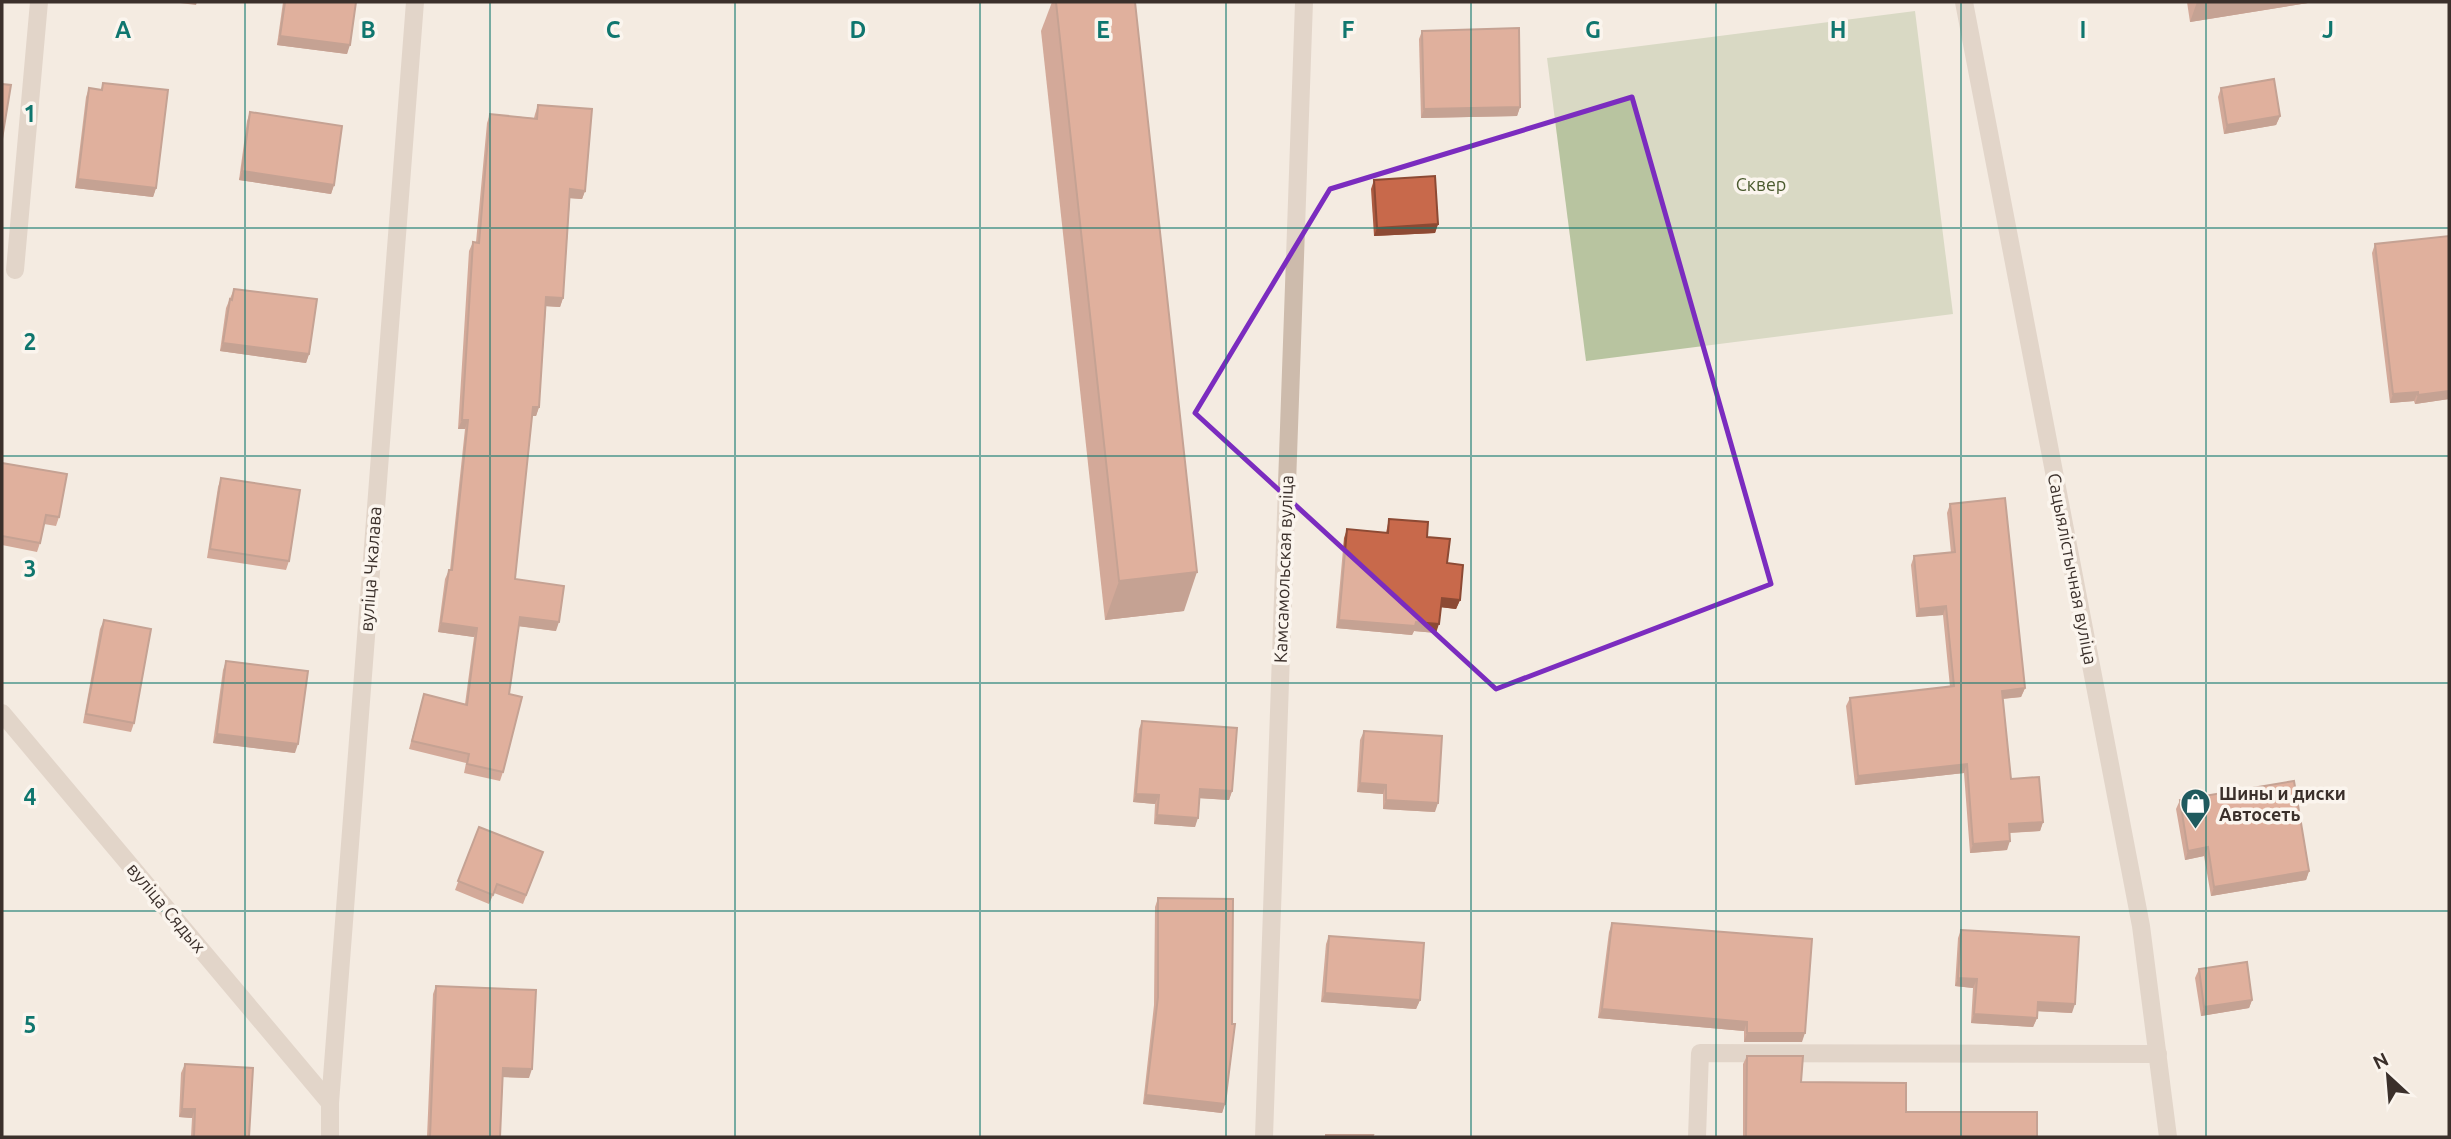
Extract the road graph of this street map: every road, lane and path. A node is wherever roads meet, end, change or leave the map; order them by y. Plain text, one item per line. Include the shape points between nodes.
1 (39, 2) edge
2 (415, 2) edge
3 (1304, 2) edge
4 (1964, 2) edge
5 (15, 270) dead end
6 (2, 713) edge
7 (2158, 1054) junction
8 (330, 1103) junction
9 (330, 1137) edge
10 (1264, 1137) edge
11 (1697, 1137) edge
12 (2168, 1137) edge

1 - 5 street
2 - 8 street, вуліца Чкалава
3 - 10 street, Камсамольская вуліца
4 - 7 street, Сацыялістычная вуліца via 2141,926
6 - 8 street, вуліца Сядых
7 - 11 street via 1700,1053
7 - 12 street, Сацыялістычная вуліца
8 - 9 street, вуліца Чкалава

